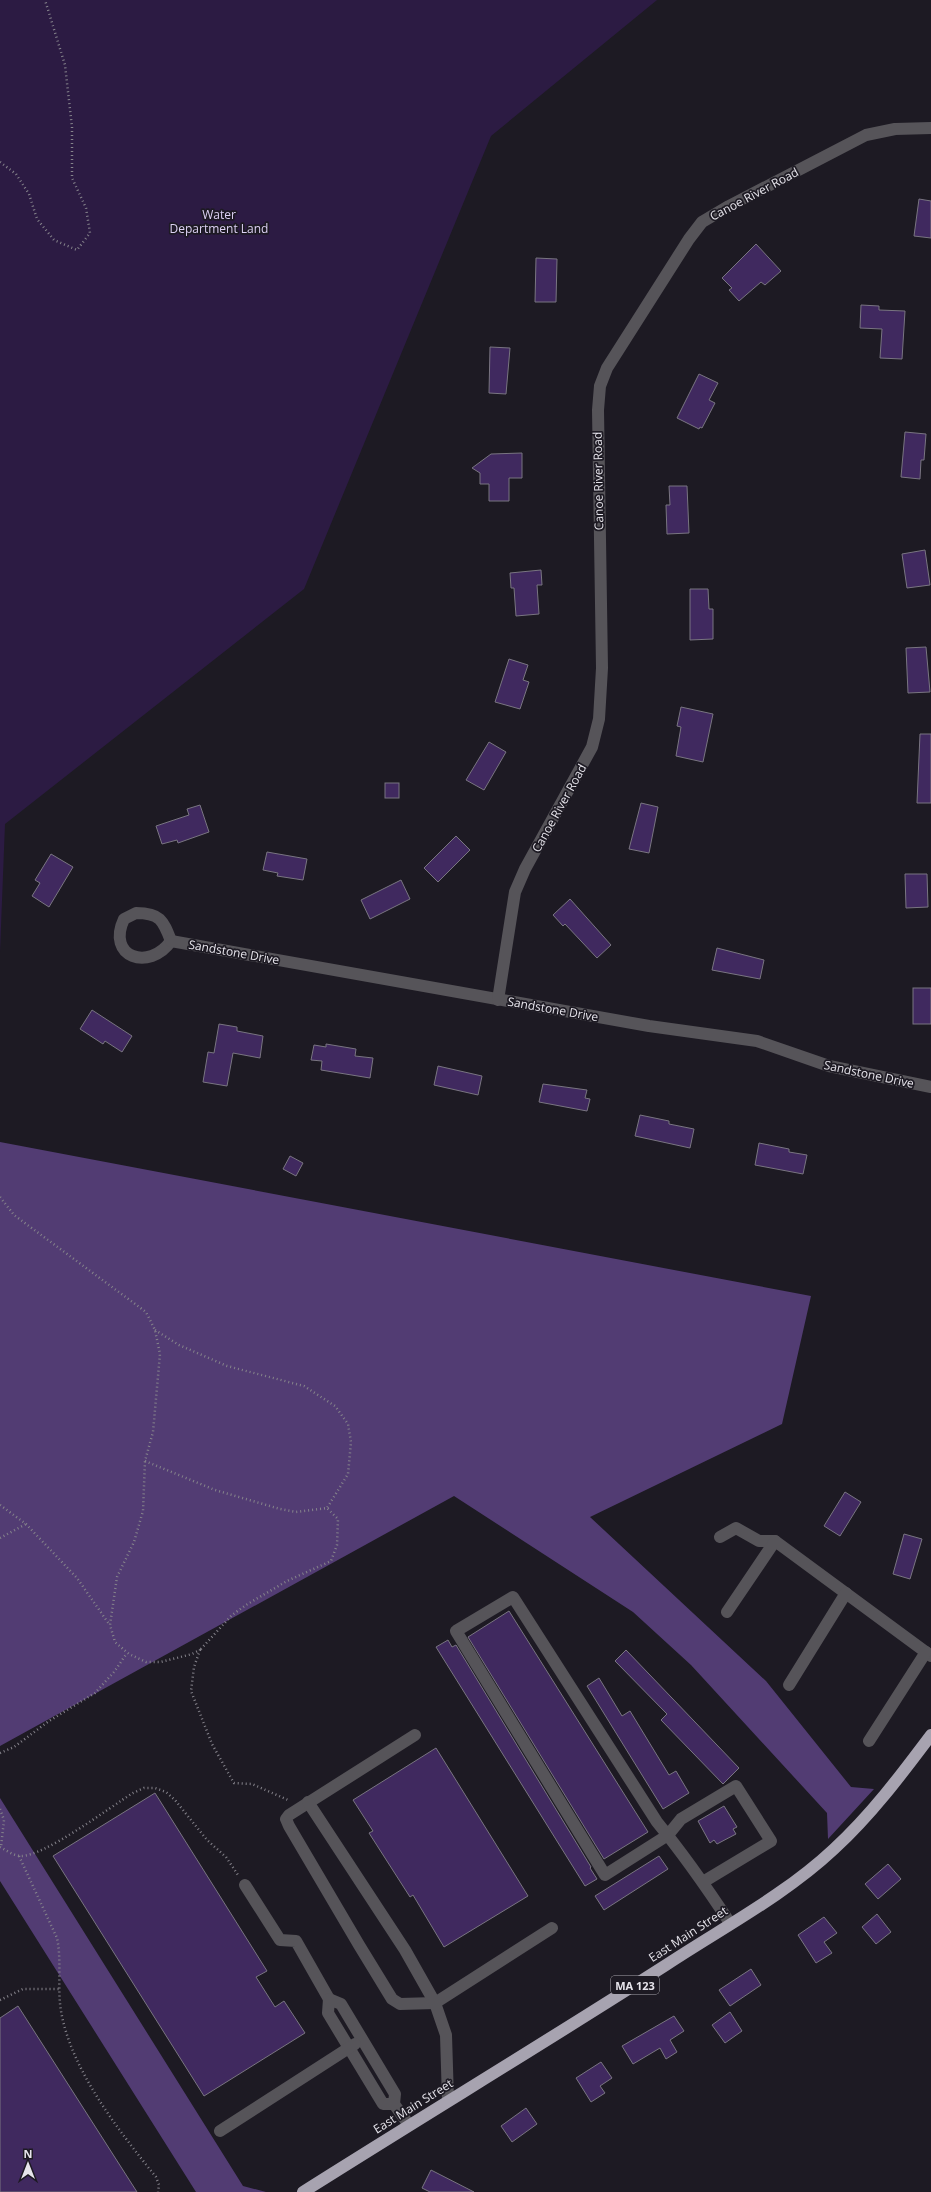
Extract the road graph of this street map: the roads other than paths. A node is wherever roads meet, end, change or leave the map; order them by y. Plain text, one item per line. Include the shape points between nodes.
1 (931, 128) edge
2 (171, 941) junction
3 (498, 1000) junction
4 (931, 1088) edge
5 (720, 1537) dead end
6 (775, 1541) junction
7 (846, 1594) junction
8 (727, 1612) dead end
9 (928, 1654) edge
10 (789, 1685) dead end
11 (415, 1735) dead end
12 (931, 1735) edge
13 (869, 1741) dead end
14 (308, 1802) junction
15 (668, 1835) junction
16 (703, 1882) junction
17 (245, 1885) road end
18 (730, 1923) junction
19 (552, 1928) dead end
20 (329, 1999) junction
21 (435, 2003) junction
22 (362, 2039) junction
23 (349, 2048) junction
24 (448, 2100) junction
25 (394, 2104) junction
26 (409, 2125) junction
27 (220, 2131) dead end
28 (308, 2191) edge

1 - 3 street, Canoe River Road via 895,129 866,134 702,222 607,368 600,386 598,410 602,668 599,720 592,747 515,892
2 - 2 street, Sandstone Drive via 166,949 155,956 138,958 126,952 119,941 118,930 124,919 136,913 150,913 160,918
2 - 3 street, Sandstone Drive
3 - 4 street, Sandstone Drive via 757,1042 829,1066
5 - 6 street via 736,1528 759,1541
6 - 7 street
6 - 8 street
7 - 9 street
7 - 10 street
9 - 13 street
11 - 14 street
12 - 18 highway, East Main Street / MA 123 via 885,1795 832,1850 792,1882
14 - 21 street via 405,1950
14 - 21 street via 287,1816 287,1821 358,1945 396,2002 406,2005
15 - 15 street via 657,1822 513,1597 456,1631 605,1875
15 - 16 street
15 - 16 street via 681,1819 736,1786 771,1841
16 - 18 street
17 - 20 street via 280,1940 296,1941
18 - 24 highway, East Main Street / MA 123
19 - 21 street
20 - 22 street via 341,2004
20 - 23 street via 328,2014
21 - 24 street via 446,2034
22 - 23 street
22 - 25 street via 395,2094
23 - 25 street via 383,2104
23 - 27 street
24 - 26 highway, East Main Street / MA 123
25 - 26 street
26 - 28 highway, East Main Street / MA 123

